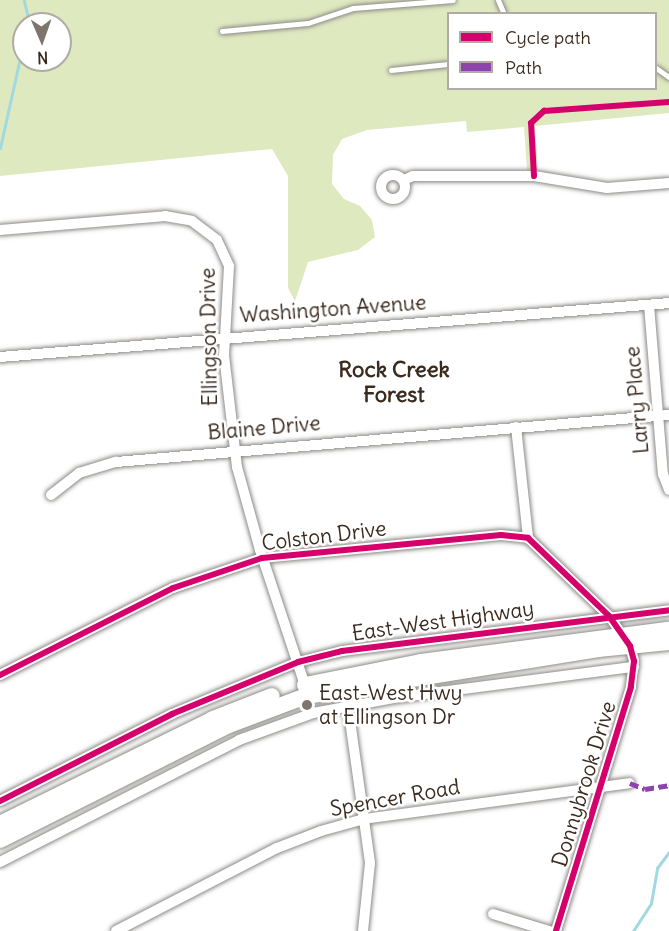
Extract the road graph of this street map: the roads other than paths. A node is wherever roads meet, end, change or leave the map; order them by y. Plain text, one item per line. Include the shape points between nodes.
1 (453, 0) edge
2 (222, 30) dead end
3 (447, 64) edge
4 (391, 70) dead end
5 (404, 180) dead end
6 (669, 183) edge
7 (0, 230) edge
8 (669, 303) edge
9 (650, 305) junction
10 (225, 337) junction
11 (0, 357) edge
12 (663, 415) edge
13 (516, 427) junction
14 (233, 450) junction
15 (669, 490) edge
16 (51, 495) dead end
17 (528, 538) junction
18 (262, 558) junction
19 (669, 610) edge
20 (609, 616) junction
21 (669, 630) edge
22 (626, 640) junction
23 (669, 642) edge
24 (298, 662) junction
25 (634, 667) junction
26 (0, 675) edge
27 (306, 685) junction
28 (345, 687) junction
29 (348, 705) junction
30 (630, 783) dead end
31 (601, 786) junction
32 (0, 801) edge
33 (364, 819) junction
34 (0, 824) edge
35 (0, 840) edge
36 (0, 862) edge
37 (493, 914) dead end
38 (116, 931) edge
39 (363, 931) edge
40 (549, 931) edge
41 (556, 931) edge

1 - 2 lane via 353,8 308,23
3 - 4 lane
5 - 6 street via 413,176 534,176 607,188
7 - 10 street, Ellingson Drive via 165,216 192,221 217,240 229,267
8 - 9 street, Washington Avenue
9 - 10 street, Washington Avenue
9 - 12 street, Larry Place
10 - 11 street, Washington Avenue
10 - 14 street, Ellingson Drive
12 - 13 street, Blaine Drive
12 - 15 street, Larry Place via 663,474
13 - 14 street, Blaine Drive
13 - 17 street
14 - 16 street, Blaine Drive via 116,462 79,473
14 - 18 street, Ellingson Drive
17 - 18 street, Colston Drive via 501,535
17 - 20 street
18 - 24 street, Ellingson Drive
18 - 26 street, Colston Drive via 173,588
19 - 20 street, East-West Highway
20 - 22 street
20 - 24 street, East-West Highway via 342,651
21 - 22 main road, East-West Highway
22 - 23 main road, East-West Highway
22 - 25 street, Donnybrook Drive
22 - 27 main road, East-West Highway via 361,671
22 - 28 main road, East-West Highway
24 - 27 street, Ellingson Drive
24 - 32 street, East-West Highway via 172,714
25 - 29 street
25 - 31 street, Donnybrook Drive
27 - 34 main road, East-West Highway via 221,716
28 - 29 street
28 - 35 main road, East-West Highway via 306,696 229,725
29 - 33 street
29 - 36 street via 313,713 239,740
30 - 31 street, Spencer Road
31 - 33 street, Spencer Road
31 - 41 street, Donnybrook Drive
33 - 38 street, Spencer Road via 277,848
33 - 39 street via 370,885
37 - 40 street

